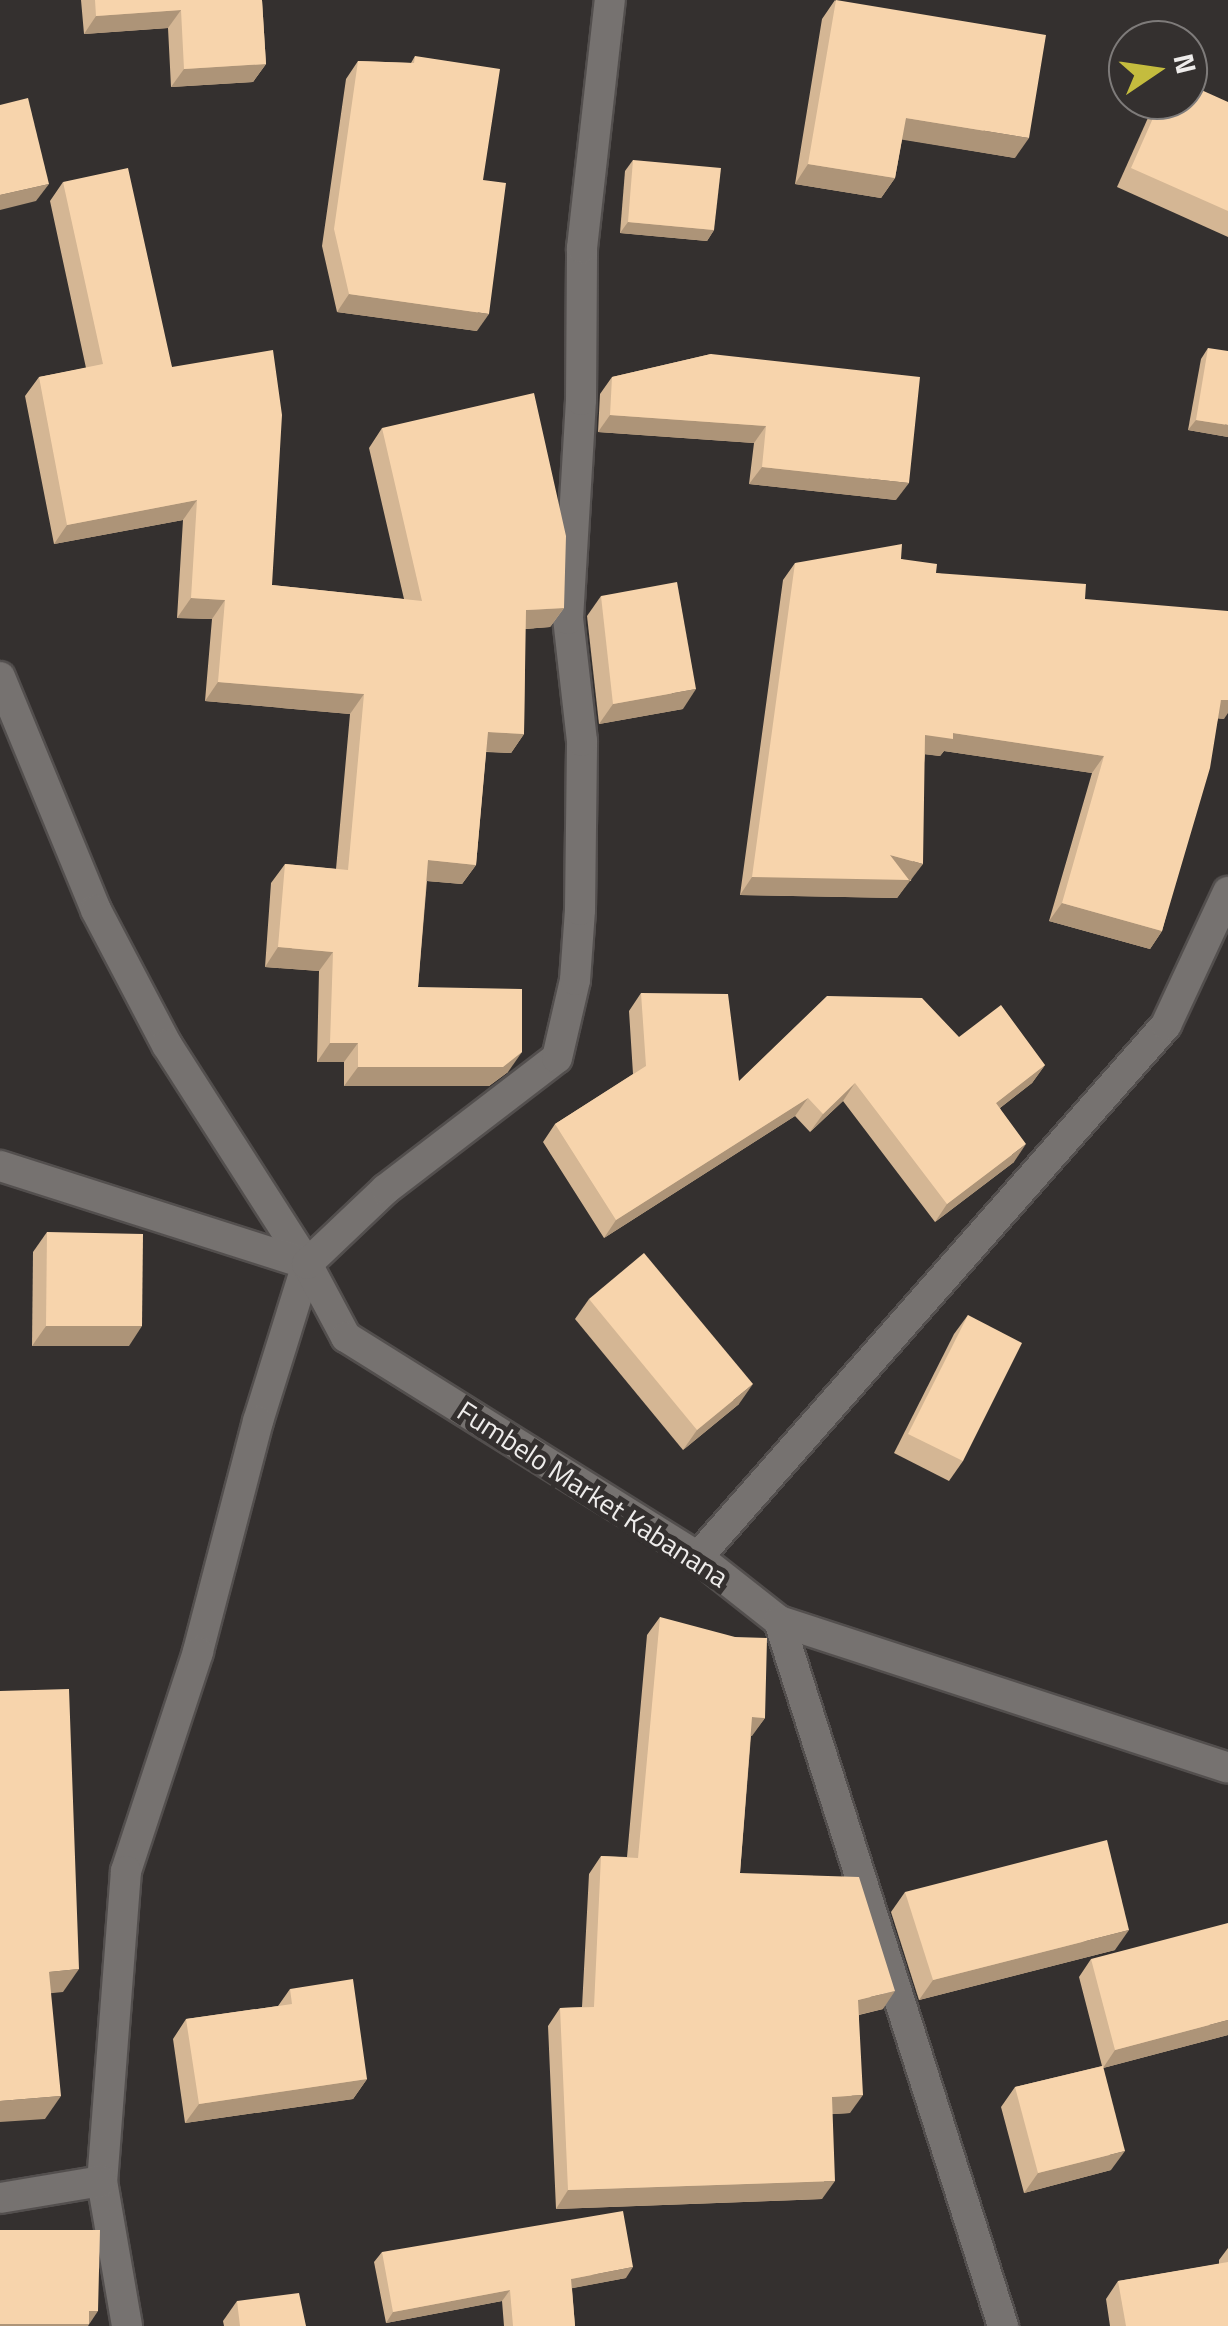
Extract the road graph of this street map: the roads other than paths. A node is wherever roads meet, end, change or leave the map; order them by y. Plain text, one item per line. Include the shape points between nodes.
1 (610, 0) edge
2 (0, 677) edge
3 (1228, 892) edge
4 (0, 1166) edge
5 (308, 1264) junction
6 (698, 1558) junction
7 (778, 1621) junction
8 (1228, 1768) edge
9 (102, 2181) junction
10 (0, 2198) edge
11 (127, 2326) edge
12 (1003, 2326) edge

1 - 5 street via 582,248 568,619 582,741 580,910 575,980 557,1058 386,1189
2 - 5 street, Fumbelo Market Kabanana via 114,944 167,1045
3 - 6 street via 1156,1037
4 - 5 street
5 - 6 street, Fumbelo Market Kabanana via 346,1337
5 - 9 street via 258,1421 198,1652 126,1871
6 - 7 street, Fumbelo Market Kabanana
7 - 8 street, Fumbelo Market Kabanana
7 - 12 street
9 - 10 street
9 - 11 street

